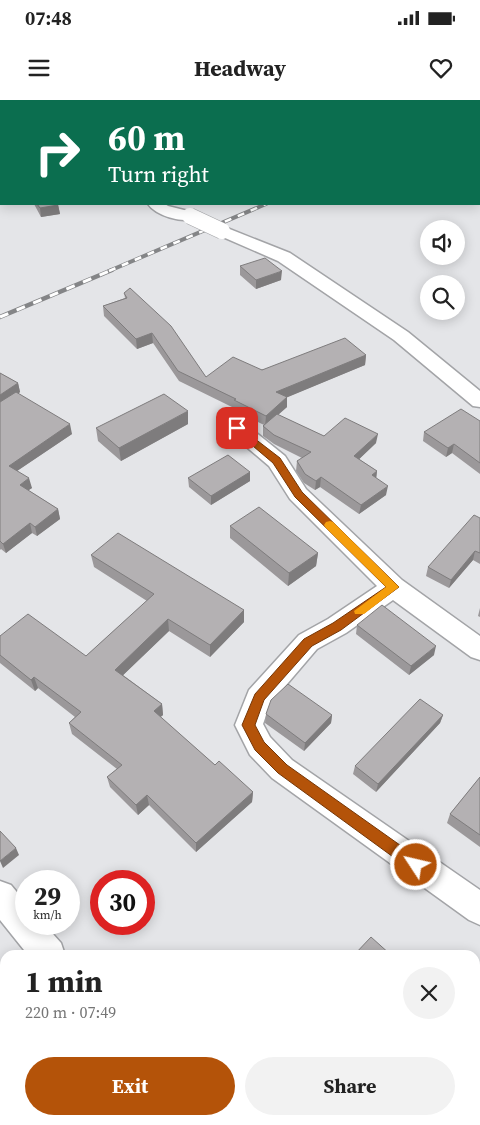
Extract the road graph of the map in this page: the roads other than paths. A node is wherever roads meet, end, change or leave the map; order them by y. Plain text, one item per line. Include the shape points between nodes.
1 (157, 205) edge
2 (480, 401) edge
3 (237, 428) dead end
4 (393, 587) junction
5 (480, 650) edge
6 (0, 896) edge
7 (480, 909) edge
8 (45, 950) edge

1 - 2 street, bridge via 284,257 401,336
3 - 4 street via 277,461 298,494
4 - 5 street
4 - 7 street via 308,642 259,698 249,725 260,746 282,769
6 - 8 street

